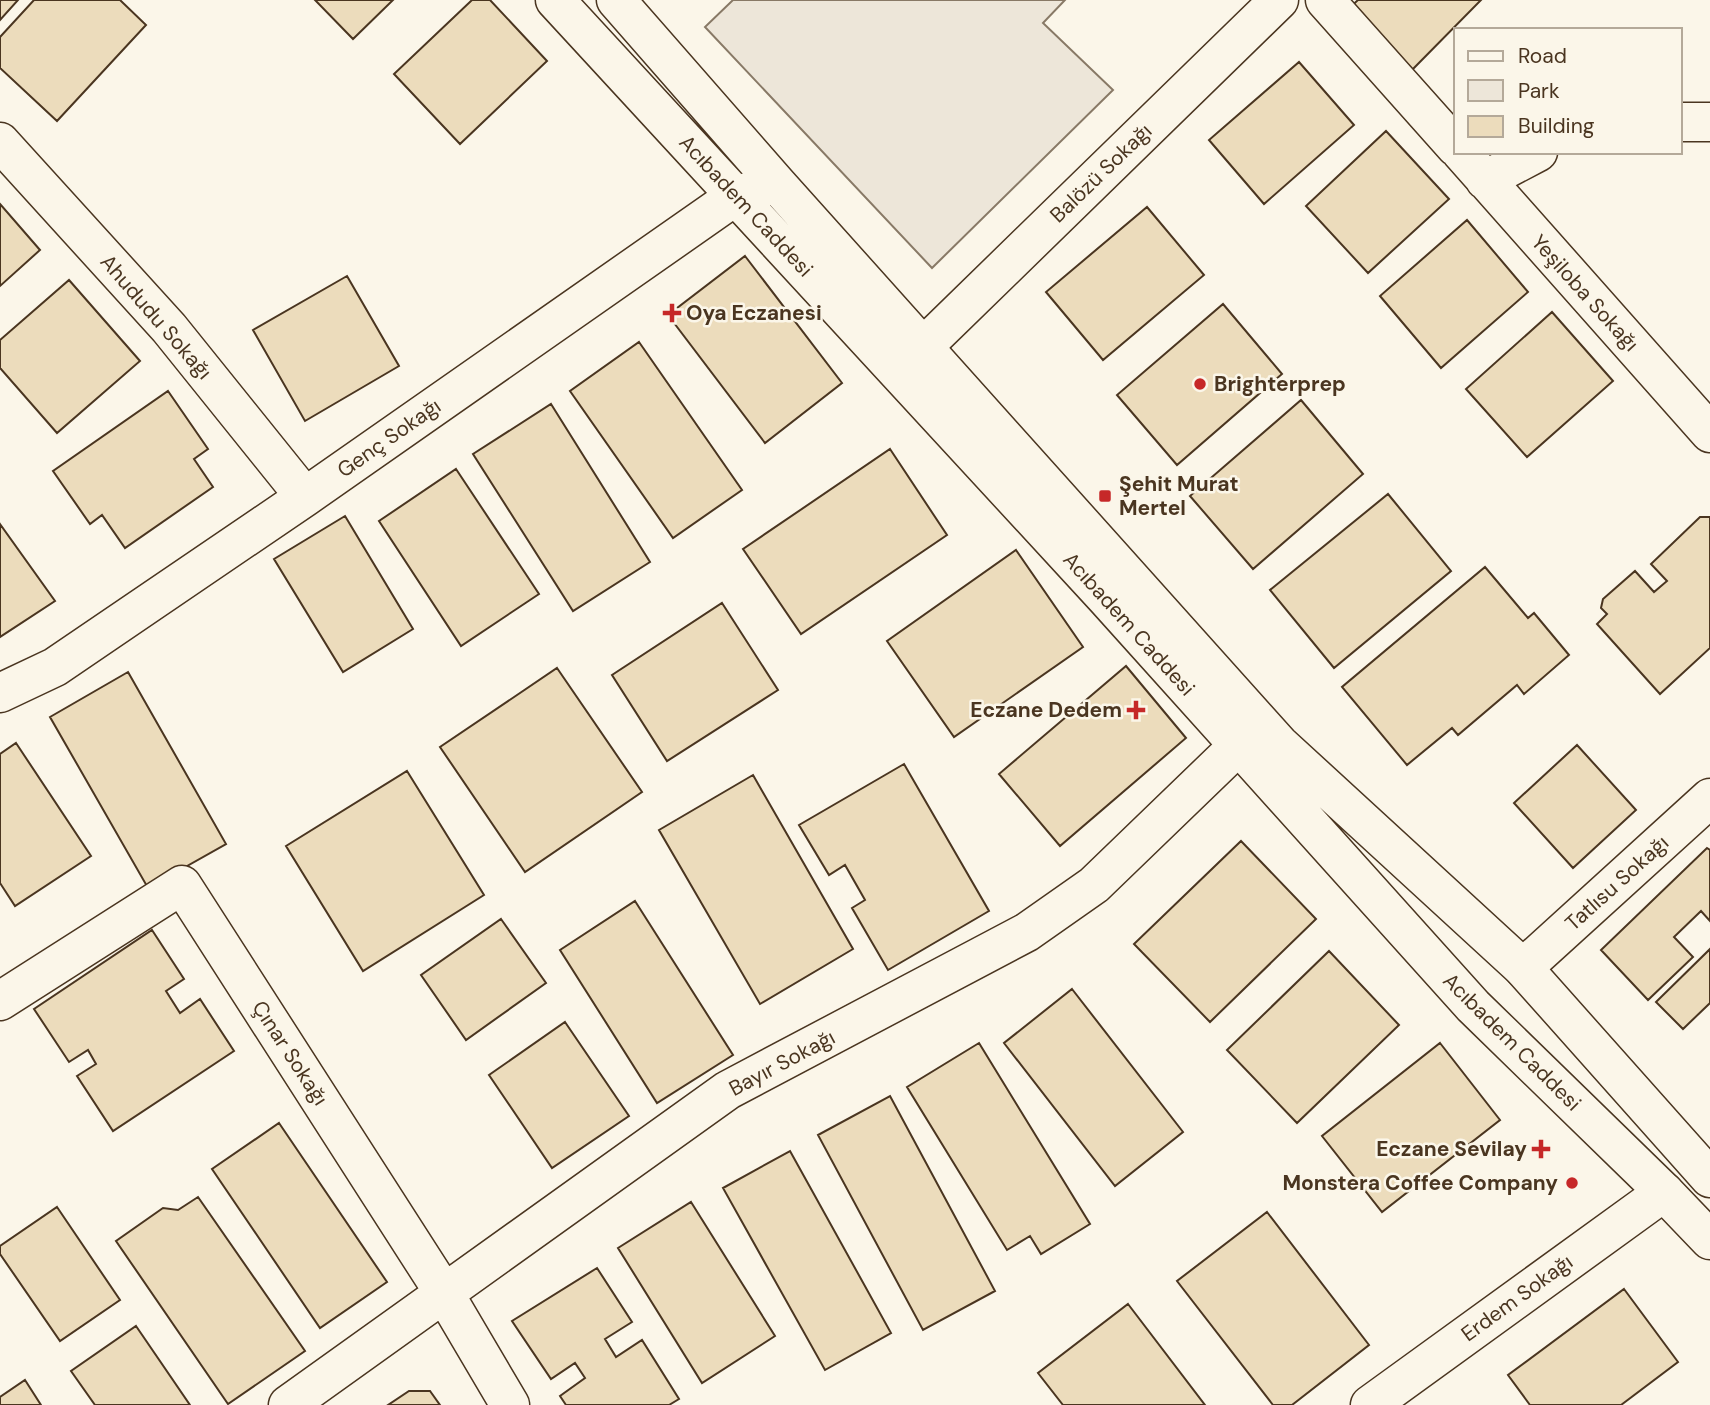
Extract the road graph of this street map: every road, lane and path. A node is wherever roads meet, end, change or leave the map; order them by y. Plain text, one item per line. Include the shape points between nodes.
1 (555, 0) edge
2 (616, 0) edge
3 (1279, 0) edge
4 (1325, 0) edge
5 (1682, 122) edge
6 (1710, 122) edge
7 (0, 142) edge
8 (1454, 145) edge
9 (1529, 154) edge
10 (1473, 166) edge
11 (777, 184) junction
12 (737, 195) junction
13 (923, 347) junction
14 (1710, 433) edge
15 (305, 497) junction
16 (0, 693) edge
17 (1279, 744) junction
18 (1238, 746) junction
19 (1710, 797) edge
20 (1523, 968) junction
21 (0, 1001) edge
22 (1710, 1178) edge
23 (1664, 1192) junction
24 (1710, 1240) edge
25 (444, 1293) junction
26 (288, 1405) edge
27 (510, 1405) edge
28 (1370, 1405) edge

1 - 12 street, Acıbadem Caddesi
2 - 11 street, Acıbadem Caddesi
3 - 13 street, Balözü Sokağı
4 - 8 street
5 - 6 street
7 - 15 street, Ahududu Sokağı via 169,328
9 - 10 street
10 - 14 street, Yeşiloba Sokağı
11 - 12 street, Genç Sokağı
11 - 13 street, Acıbadem Caddesi
12 - 15 street, Genç Sokağı
12 - 18 street, Acıbadem Caddesi
13 - 17 street, Acıbadem Caddesi
15 - 16 street, Genç Sokağı via 55,667
17 - 18 street
17 - 20 street, Acıbadem Caddesi
18 - 23 street, Acıbadem Caddesi via 1473,1006
18 - 25 street, Bayır Sokağı via 1094,885 1027,932 728,1090
19 - 20 street, Tatlısu Sokağı
20 - 22 street, Acıbadem Caddesi
21 - 25 street, Çınar Sokağı via 182,885
23 - 24 street, Acıbadem Caddesi
23 - 28 street, Erdem Sokağı
25 - 26 street, Bayır Sokağı
25 - 27 street, Çınar Sokağı

